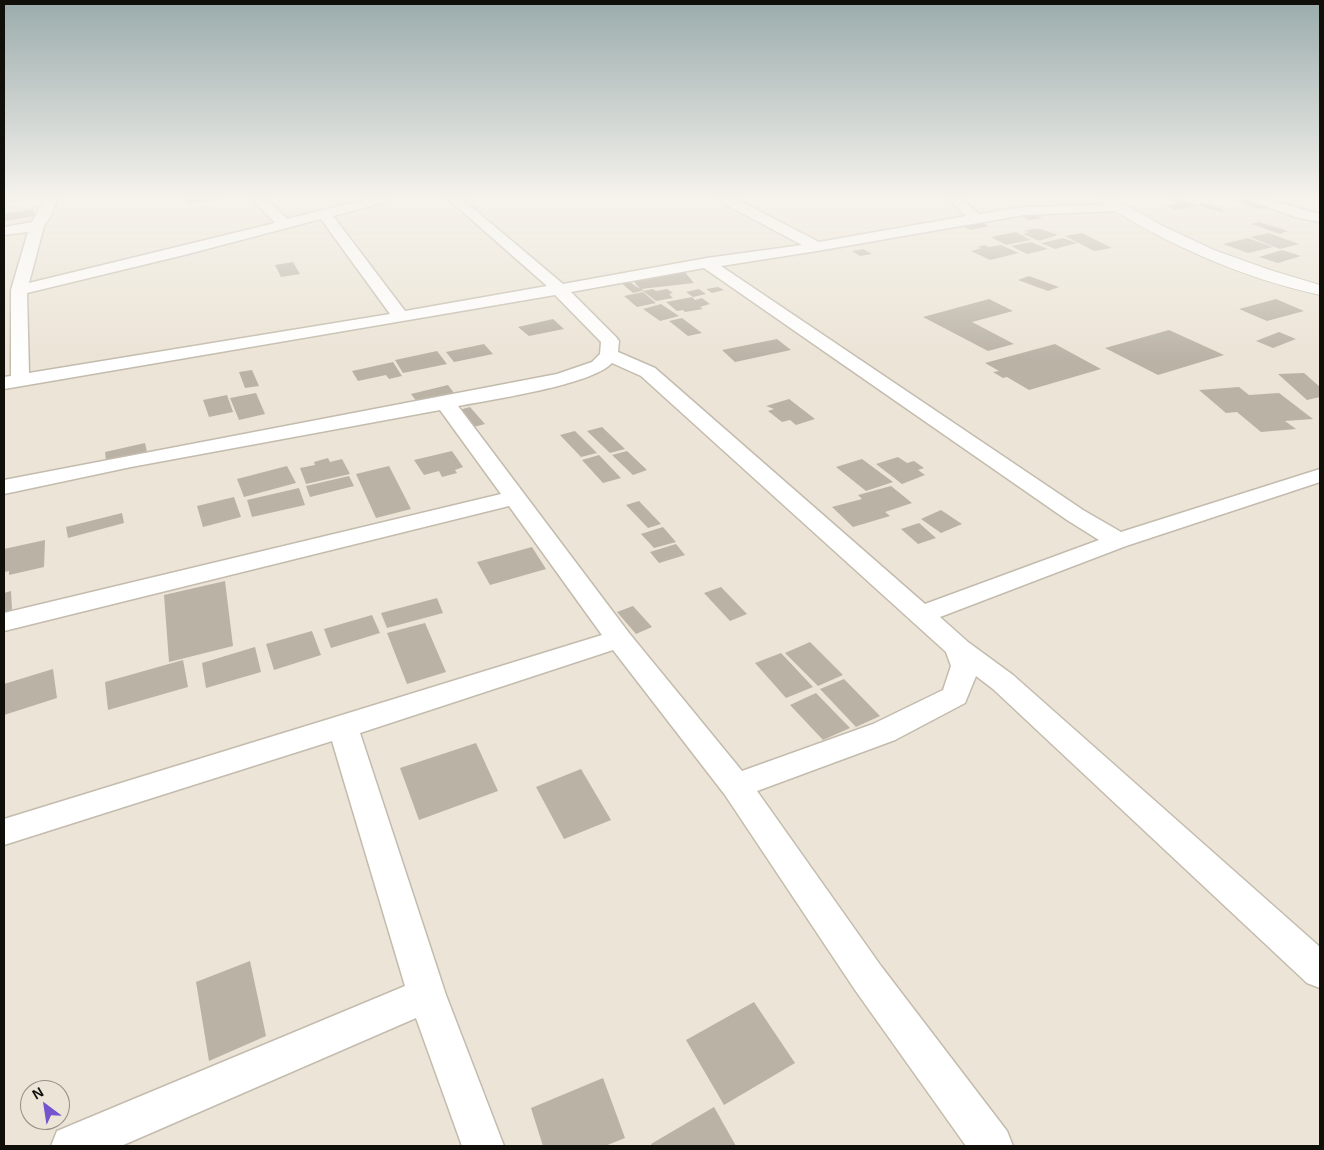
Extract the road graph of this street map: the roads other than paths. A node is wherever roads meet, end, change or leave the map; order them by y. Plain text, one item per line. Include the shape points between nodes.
1 (30, 252) edge
2 (180, 252) edge
3 (352, 252) edge
4 (516, 252) edge
5 (785, 252) edge
6 (1205, 252) edge
7 (707, 263) junction
8 (558, 288) junction
9 (20, 290) junction
10 (1320, 290) edge
11 (401, 317) junction
12 (609, 354) junction
13 (20, 380) junction
14 (4, 383) edge
15 (445, 403) junction
16 (1320, 475) edge
17 (4, 487) edge
18 (513, 498) junction
19 (1118, 541) junction
20 (921, 615) junction
21 (4, 622) edge
22 (618, 639) junction
23 (958, 648) junction
24 (343, 728) junction
25 (736, 786) junction
26 (4, 832) edge
27 (1320, 971) edge
28 (427, 995) junction
29 (72, 1146) edge
30 (482, 1146) edge
31 (992, 1146) edge

1 - 9 street
2 - 9 street
3 - 11 street
4 - 8 street
5 - 7 street
6 - 10 street via 1285,281
7 - 8 street
7 - 19 street via 1075,515
8 - 11 street
8 - 12 street via 610,341
9 - 13 street
11 - 13 street
12 - 15 street via 599,366 562,379
12 - 20 street via 648,372
13 - 14 street
15 - 17 street
15 - 18 street
16 - 19 street
18 - 21 street
18 - 22 street
19 - 20 street
20 - 23 street
22 - 24 street
22 - 25 street
23 - 25 street via 965,666 955,696 884,732
23 - 27 street via 1003,682
24 - 26 street
24 - 28 street
25 - 31 street via 868,978
28 - 29 street
28 - 30 street

